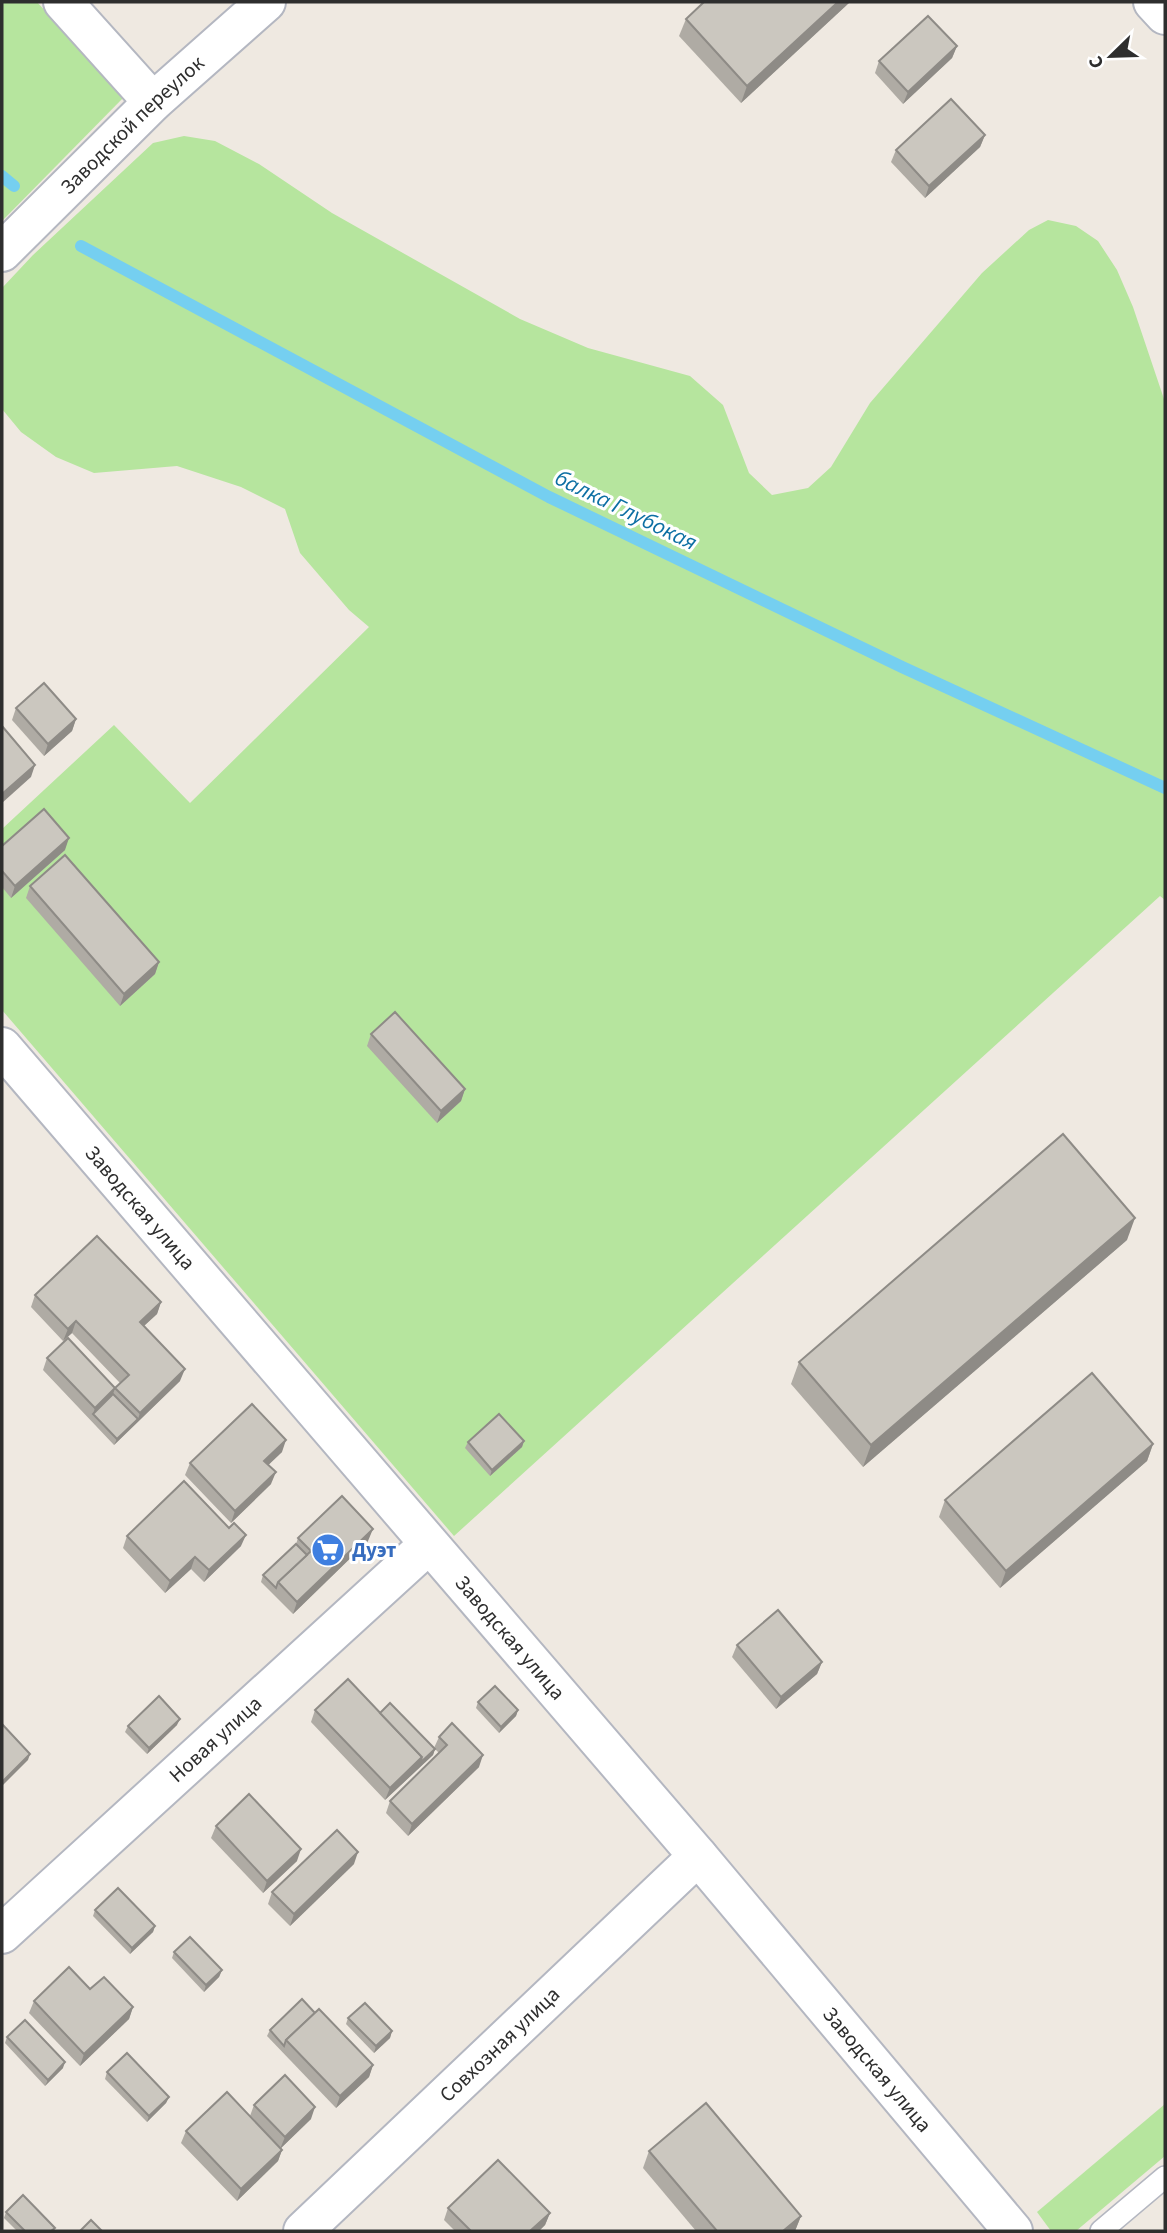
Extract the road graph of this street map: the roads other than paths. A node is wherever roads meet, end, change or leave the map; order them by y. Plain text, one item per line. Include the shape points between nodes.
1 (63, 2) edge
2 (266, 2) edge
3 (1153, 2) edge
4 (1165, 15) edge
5 (153, 102) junction
6 (2, 252) edge
7 (2, 1047) edge
8 (428, 1545) junction
9 (698, 1856) junction
10 (2, 1934) edge
11 (1165, 2176) edge
12 (303, 2231) edge
13 (1013, 2231) edge
14 (1101, 2231) edge

1 - 5 street
2 - 5 street, Заводской переулок
3 - 4 street
5 - 6 street, Заводской переулок
7 - 8 street, Заводская улица
8 - 9 street, Заводская улица
8 - 10 street, Новая улица
9 - 12 street, Совхозная улица
9 - 13 street, Заводская улица
11 - 14 lane

